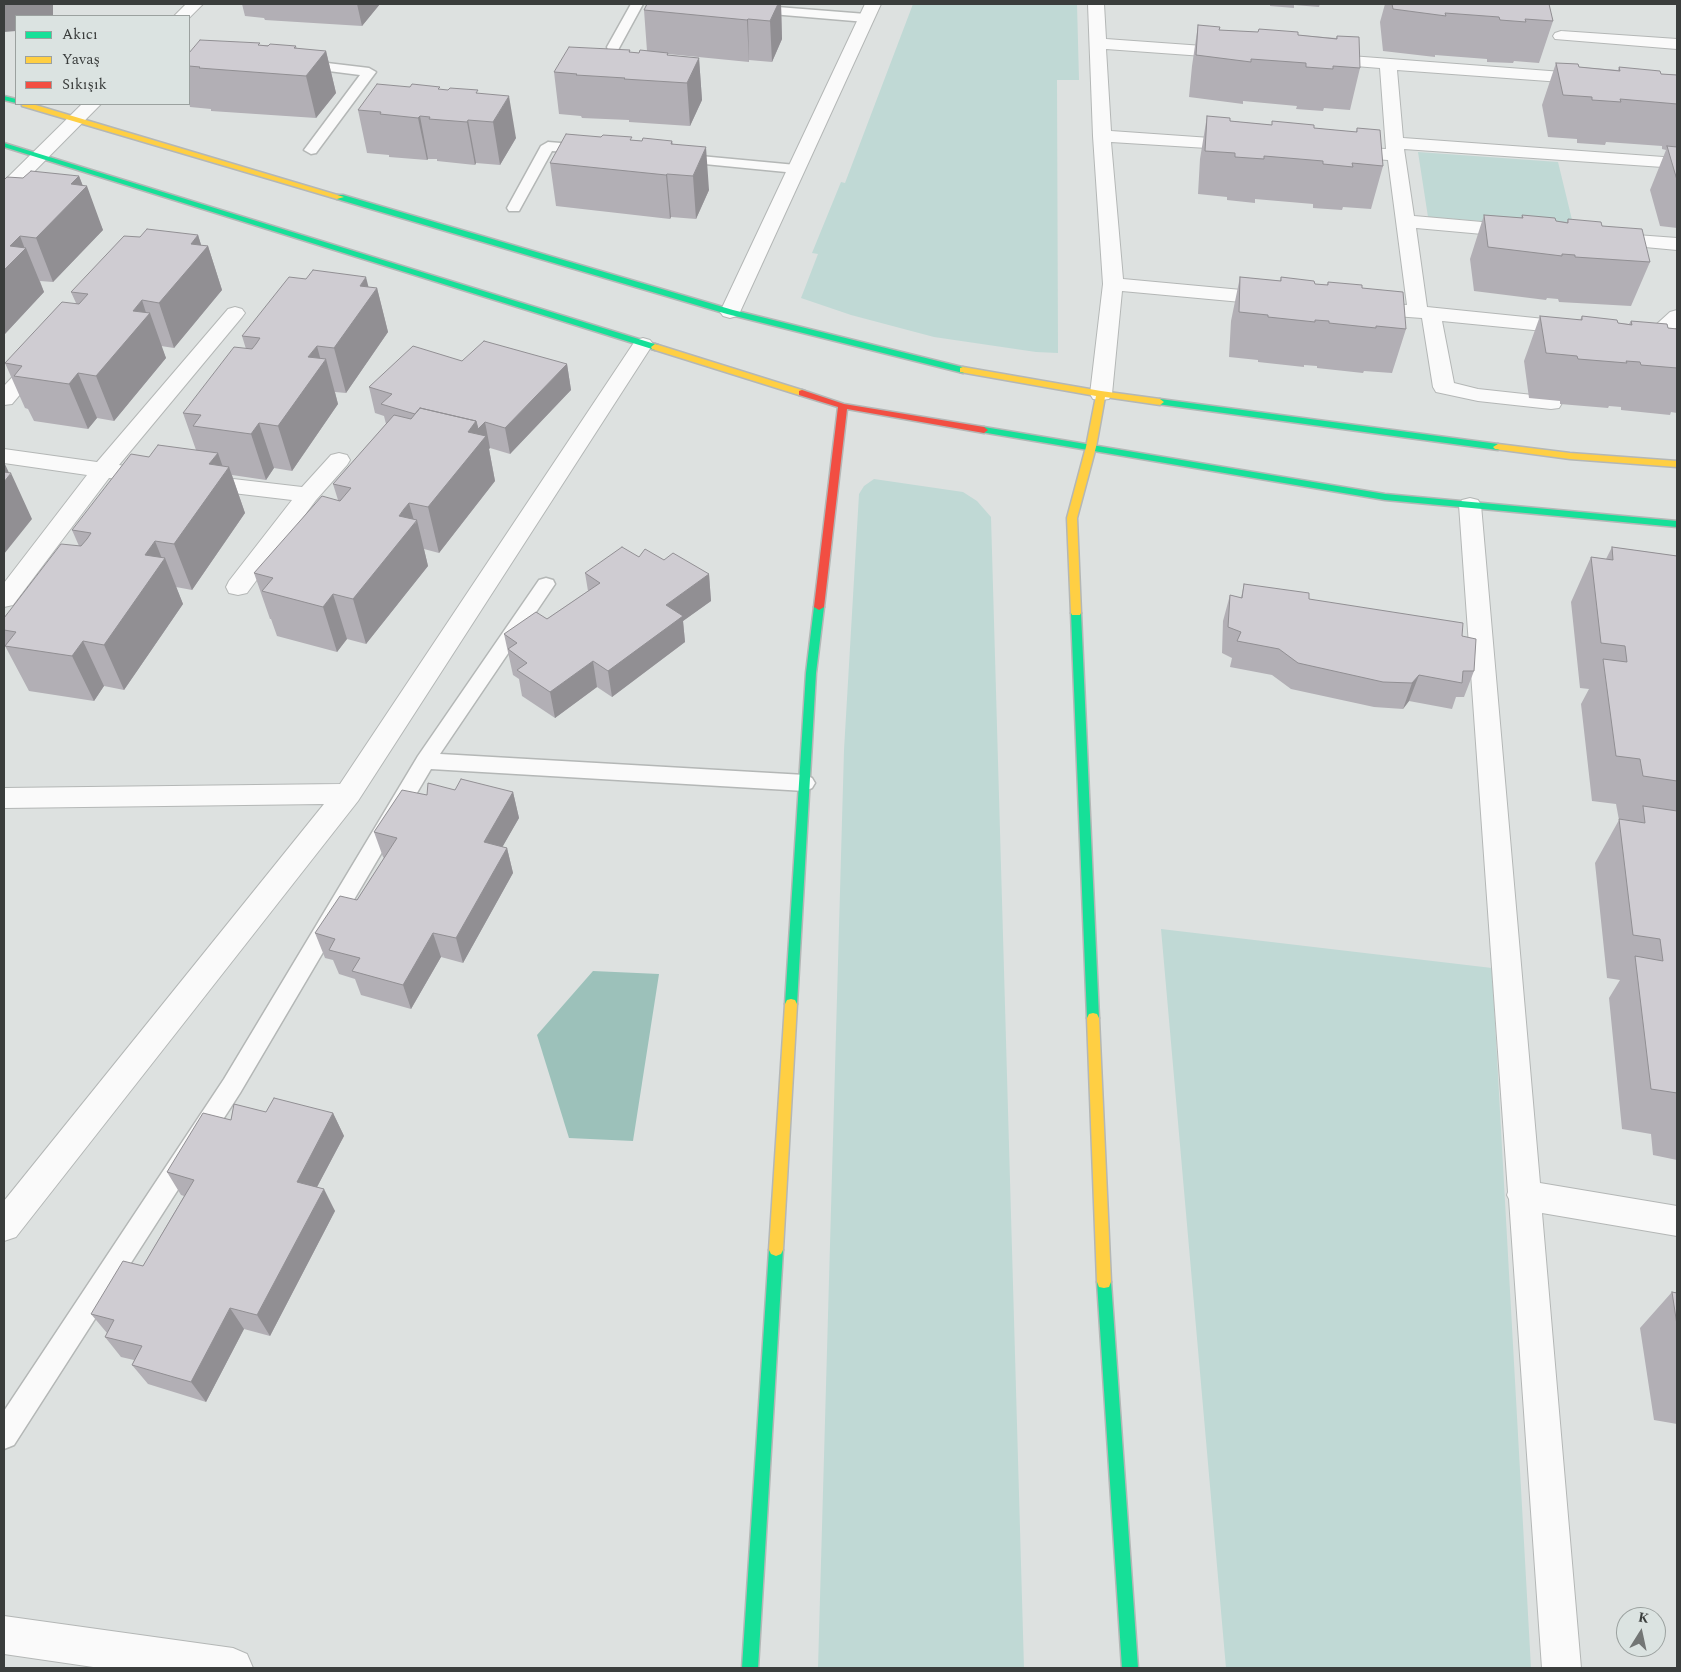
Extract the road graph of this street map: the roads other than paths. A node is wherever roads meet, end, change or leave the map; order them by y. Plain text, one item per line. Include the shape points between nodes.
1 (195, 4) edge
2 (637, 4) edge
3 (1096, 4) edge
4 (740, 8) edge
5 (869, 11) edge
6 (183, 15) edge
7 (1561, 36) dead end
8 (1098, 43) junction
9 (1677, 44) edge
10 (613, 47) edge
11 (1243, 54) edge
12 (1311, 58) edge
13 (293, 62) edge
14 (1388, 64) junction
15 (1609, 80) edge
16 (29, 105) edge
17 (91, 105) edge
18 (77, 118) junction
19 (1102, 136) junction
20 (4, 145) edge
21 (1259, 146) edge
22 (1396, 149) junction
23 (311, 150) dead end
24 (598, 150) edge
25 (1328, 150) edge
26 (39, 156) junction
27 (667, 157) edge
28 (1677, 163) edge
29 (796, 170) junction
30 (4, 191) edge
31 (514, 208) dead end
32 (1406, 221) junction
33 (1532, 232) edge
34 (1590, 237) edge
35 (1677, 244) edge
36 (1113, 284) junction
37 (1290, 300) edge
38 (1349, 306) edge
39 (730, 312) junction
40 (235, 313) dead end
41 (1425, 313) junction
42 (1677, 316) edge
43 (1597, 331) edge
44 (1677, 338) edge
45 (643, 344) junction
46 (50, 348) edge
47 (1102, 394) junction
48 (4, 399) edge
49 (1551, 403) edge
50 (843, 406) junction
51 (1091, 447) junction
52 (4, 456) edge
53 (339, 460) dead end
54 (1677, 464) edge
55 (103, 470) junction
56 (308, 495) junction
57 (1470, 504) junction
58 (1677, 524) edge
59 (546, 584) dead end
60 (238, 587) dead end
61 (4, 599) edge
62 (424, 761) junction
63 (804, 783) junction
64 (348, 794) junction
65 (4, 798) edge
66 (1523, 1195) junction
67 (1677, 1221) edge
68 (4, 1226) edge
69 (4, 1436) edge
70 (4, 1635) edge
71 (233, 1668) edge
72 (750, 1668) edge
73 (1130, 1668) edge
74 (1562, 1668) edge

1 - 6 street
2 - 10 lane
3 - 8 street
4 - 5 lane
5 - 29 street
7 - 9 street
8 - 11 street
8 - 19 street
12 - 14 street
13 - 23 lane via 369,72
14 - 15 street
14 - 22 street
16 - 18 street
17 - 18 street
18 - 26 street
18 - 39 street
19 - 21 street
19 - 36 street
20 - 26 street
22 - 25 street
22 - 28 street
22 - 32 street
24 - 31 lane via 548,146
26 - 30 street
26 - 45 street
27 - 29 lane
29 - 39 street
32 - 33 street
32 - 41 street
34 - 35 street
36 - 37 street
36 - 47 street
38 - 41 street
39 - 47 street via 960,369
40 - 55 street
41 - 43 street
41 - 49 street via 1444,387 1478,395
42 - 44 street via 1646,336
45 - 50 street
45 - 64 street
46 - 48 street
47 - 51 street
47 - 54 street via 1570,456
50 - 51 street
50 - 63 street via 811,673
51 - 57 street via 1385,497
51 - 73 street via 1072,518 1104,1273
52 - 55 street
53 - 56 street
55 - 56 street
55 - 61 street
56 - 60 street
57 - 58 street
57 - 66 street
59 - 62 lane
62 - 63 lane
62 - 69 lane via 232,1086
63 - 72 street
64 - 65 street
64 - 68 street
66 - 67 street
66 - 74 street
70 - 71 street

